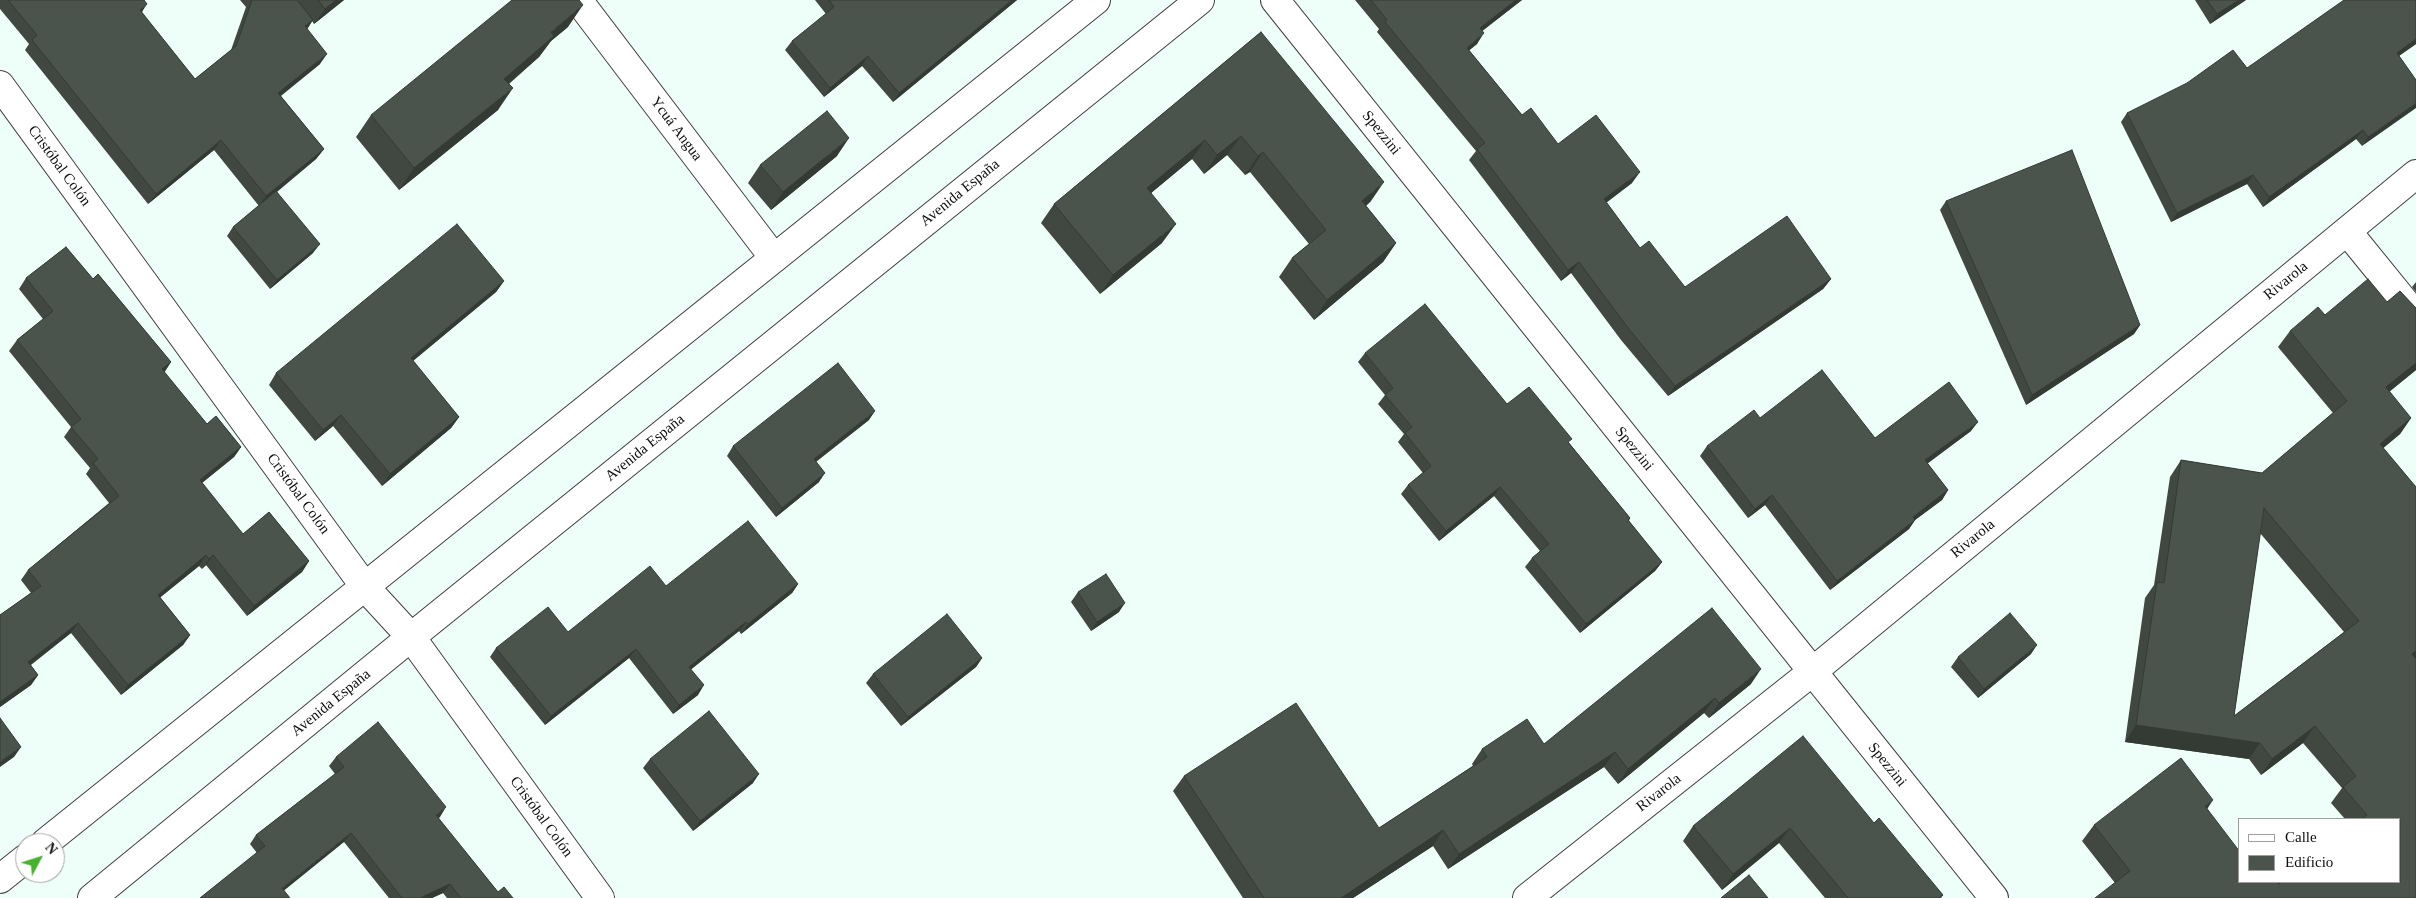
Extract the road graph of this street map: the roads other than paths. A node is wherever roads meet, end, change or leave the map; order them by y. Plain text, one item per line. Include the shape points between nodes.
1 (578, 0) edge
2 (1096, 0) edge
3 (1200, 0) edge
4 (1275, 0) edge
5 (0, 85) edge
6 (2416, 174) edge
7 (2347, 231) junction
8 (774, 258) junction
9 (2416, 316) edge
10 (365, 587) junction
11 (411, 637) junction
12 (1812, 672) junction
13 (58, 833) edge
14 (15, 867) edge
15 (0, 879) edge
16 (92, 898) edge
17 (600, 898) edge
18 (1527, 898) edge
19 (1994, 898) edge

1 - 8 street, Ycuá Angua
2 - 8 street
3 - 11 street, Avenida España
4 - 12 street, Spezzini
5 - 10 street, Cristóbal Colón
6 - 7 street, Rivarola
7 - 9 street
7 - 12 street, Rivarola
8 - 10 street
10 - 11 street, Cristóbal Colón
10 - 13 street
11 - 16 street, Avenida España
11 - 17 street, Cristóbal Colón
12 - 18 street, Rivarola
12 - 19 street, Spezzini
14 - 15 street

